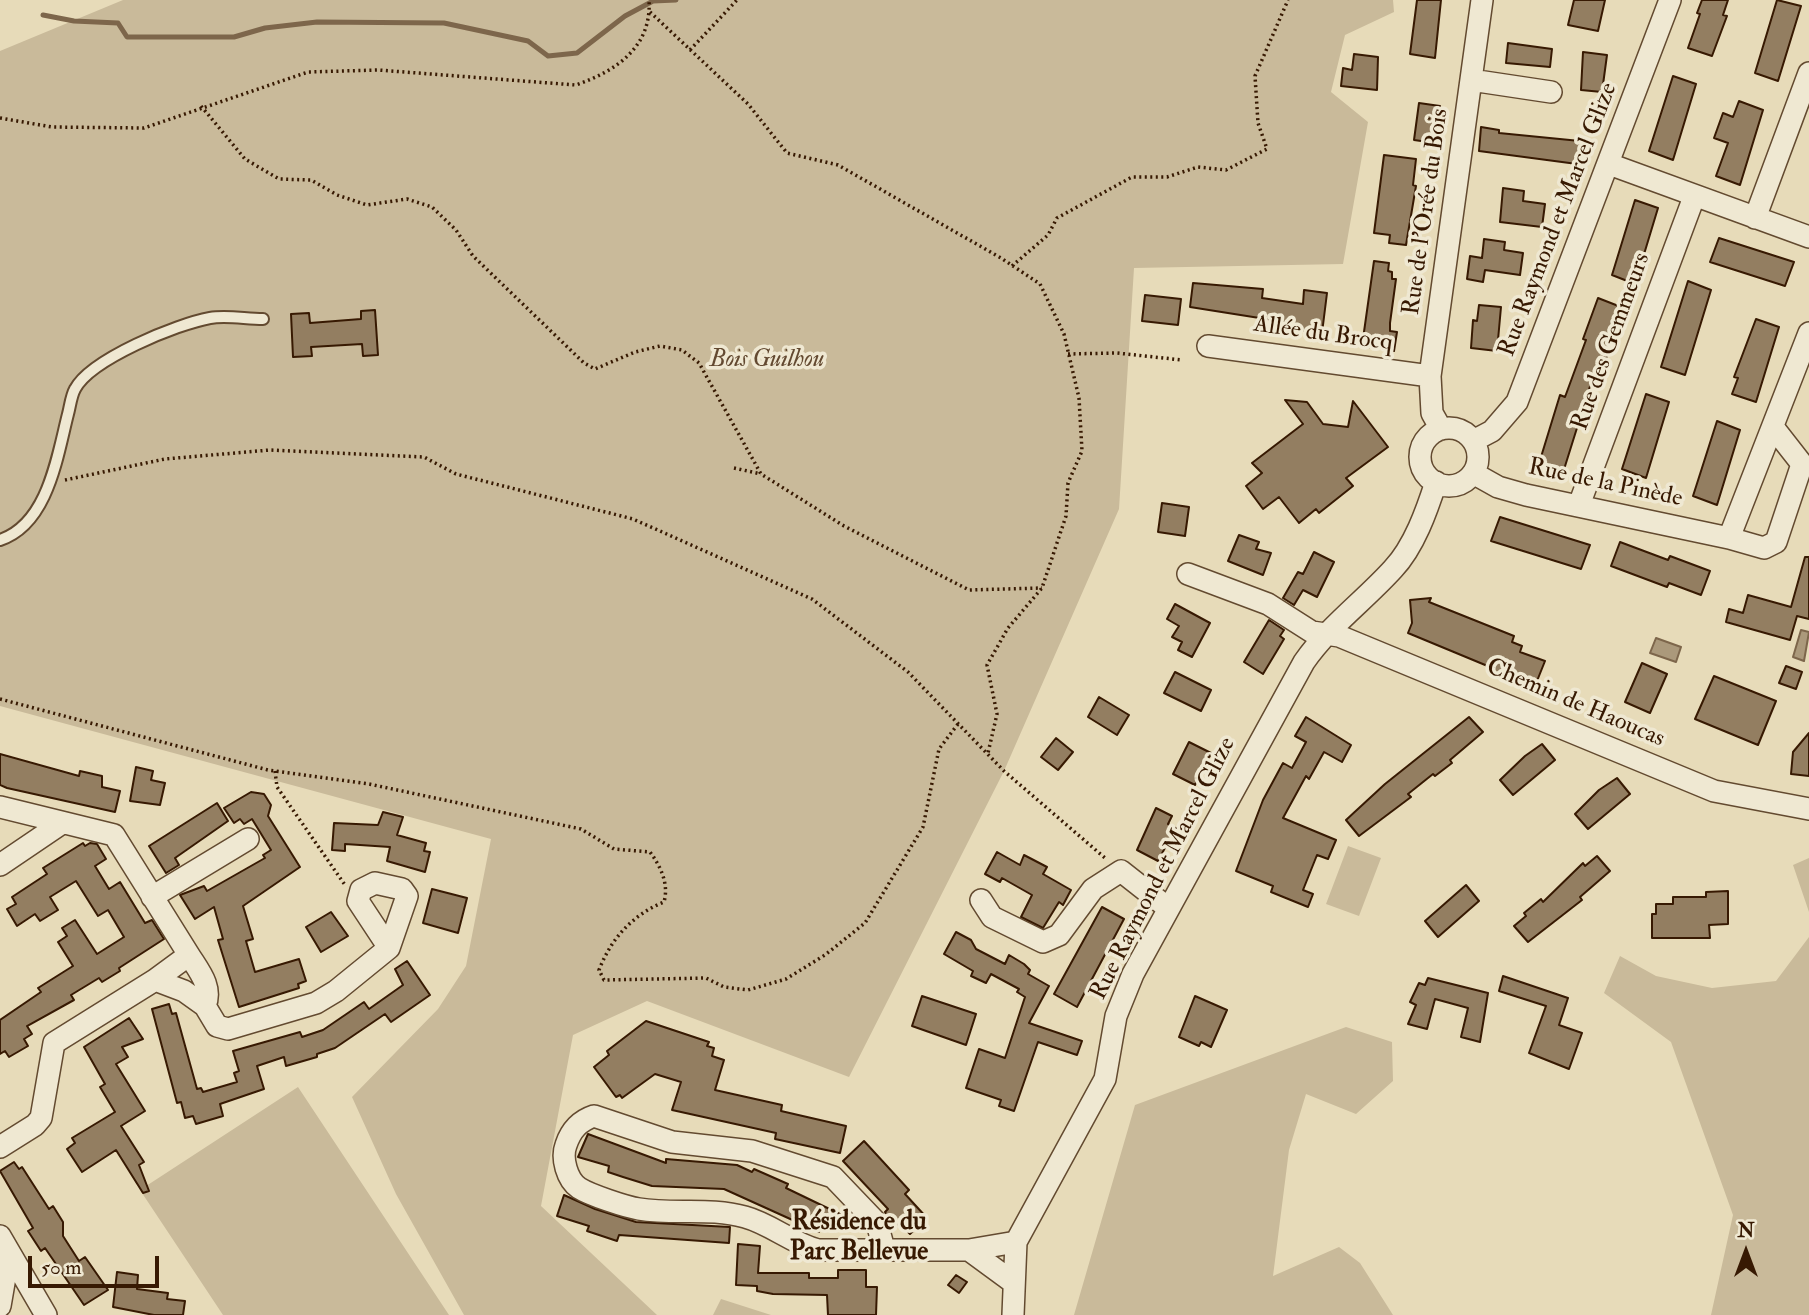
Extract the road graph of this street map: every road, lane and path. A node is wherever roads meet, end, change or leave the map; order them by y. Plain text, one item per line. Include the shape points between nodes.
1 (649, 0) edge
2 (737, 0) edge
3 (1288, 0) edge
4 (1482, 0) edge
5 (1670, 0) edge
6 (650, 12) junction
7 (690, 50) junction
8 (1809, 73) edge
9 (1471, 80) junction
10 (1551, 92) dead end
11 (201, 106) junction
12 (0, 118) edge
13 (1609, 164) junction
14 (1694, 197) junction
15 (1755, 218) junction
16 (1809, 237) edge
17 (1012, 266) junction
18 (263, 320) dead end
19 (1809, 332) edge
20 (1208, 346) dead end
21 (1068, 354) junction
22 (1182, 360) dead end
23 (1430, 376) junction
24 (1773, 427) junction
25 (1441, 429) junction
26 (1473, 441) junction
27 (734, 468) dead end
28 (1473, 473) junction
29 (761, 474) junction
30 (1436, 482) junction
31 (50, 483) junction
32 (1579, 505) junction
33 (1729, 538) junction
34 (0, 540) edge
35 (1188, 574) dead end
36 (1042, 587) junction
37 (1326, 633) junction
38 (0, 699) edge
39 (958, 724) junction
40 (988, 754) junction
41 (275, 771) junction
42 (0, 807) edge
43 (1809, 809) edge
44 (62, 823) junction
45 (248, 839) dead end
46 (0, 865) edge
47 (1121, 871) junction
48 (357, 895) junction
49 (152, 897) junction
50 (981, 900) dead end
51 (1168, 908) junction
52 (389, 948) junction
53 (189, 955) junction
54 (155, 981) junction
55 (205, 1006) junction
56 (0, 1147) edge
57 (1016, 1242) junction
58 (4, 1245) edge
59 (884, 1249) junction
60 (969, 1250) junction
61 (1014, 1283) junction
62 (0, 1306) edge
63 (46, 1315) edge
64 (1013, 1315) edge

1 - 6 path
2 - 7 path
3 - 17 path via 1255,76 1258,123 1267,149 1226,170 1198,167 1167,177 1132,177 1057,218 1048,235
4 - 9 street, Rue de l'Orée du Bois
5 - 13 street, Rue Raymond et Marcel Glize
6 - 7 path
6 - 11 path via 639,47 599,77 576,85 378,70 308,72
7 - 17 path via 748,104 787,153 838,165
8 - 15 street
9 - 10 street
9 - 23 street, Rue de l'Orée du Bois
11 - 12 path via 144,128 52,127
11 - 29 path via 245,159 279,179 311,180 367,205 407,199 432,208 456,230 473,256 584,363 596,369 660,346 682,350 699,363
13 - 14 street
13 - 26 street, Rue Raymond et Marcel Glize via 1517,402 1492,431
14 - 15 street
14 - 32 street, Rue des Gemmeurs
15 - 16 street
17 - 21 path via 1040,284
18 - 31 lane via 212,317 174,328 108,359 75,388
19 - 24 street
20 - 23 street, Allée du Brocq
21 - 22 path via 1117,353
21 - 36 path via 1079,398 1082,451 1068,483 1066,516
23 - 25 street, Rue de l'Orée du Bois via 1432,413
24 - 33 street
24 - 33 street, Rue de la Pinède via 1802,464 1776,542 1764,548
25 - 26 street via 1457,429
25 - 30 street via 1425,440 1420,458
26 - 28 street via 1478,453
27 - 29 path
28 - 30 street via 1457,484
28 - 32 street, Rue de la Pinède via 1498,487
29 - 36 path via 844,526 969,590
30 - 37 street, Rue Raymond et Marcel Glize via 1413,538 1395,567
31 - 34 lane via 15,535
31 - 39 path via 165,459 270,450 424,457 456,474 633,519 812,599 908,672
32 - 33 street, Rue de la Pinède
35 - 37 street, Chemin de Haoucas via 1268,604 1312,632
36 - 40 path via 1008,628 987,665 997,714
37 - 43 street, Chemin de Haoucas via 1714,791
37 - 51 street, Rue Raymond et Marcel Glize via 1291,685
38 - 41 path
39 - 40 path
39 - 41 path via 939,749 923,827 865,923 786,979 748,990 724,987 706,978 604,980 599,970 613,943 643,911 664,902 667,890 650,852 614,849 581,829 369,784
40 - 47 path
41 - 48 path via 276,787 347,888
42 - 44 street
44 - 46 street
44 - 49 street via 114,835
45 - 49 street
47 - 50 street via 1093,889 1059,935 1043,942 992,917
47 - 51 street
48 - 52 street
48 - 52 street via 381,883 402,889 407,896
49 - 53 street
51 - 57 street, Rue Raymond et Marcel Glize via 1122,996 1105,1079
52 - 55 street via 316,1003 228,1029 217,1026
53 - 54 street
53 - 55 street via 206,984
54 - 55 street via 169,983
54 - 56 street via 54,1043 41,1118
57 - 60 street
57 - 61 street, Rue Raymond et Marcel Glize
58 - 62 street
58 - 63 street
59 - 59 street via 818,1250 797,1245 749,1218 720,1211 638,1209 577,1187 563,1152 570,1132 594,1116 672,1142 752,1151 833,1177 877,1223
59 - 60 street
60 - 61 street
61 - 64 street, Rue Raymond et Marcel Glize

